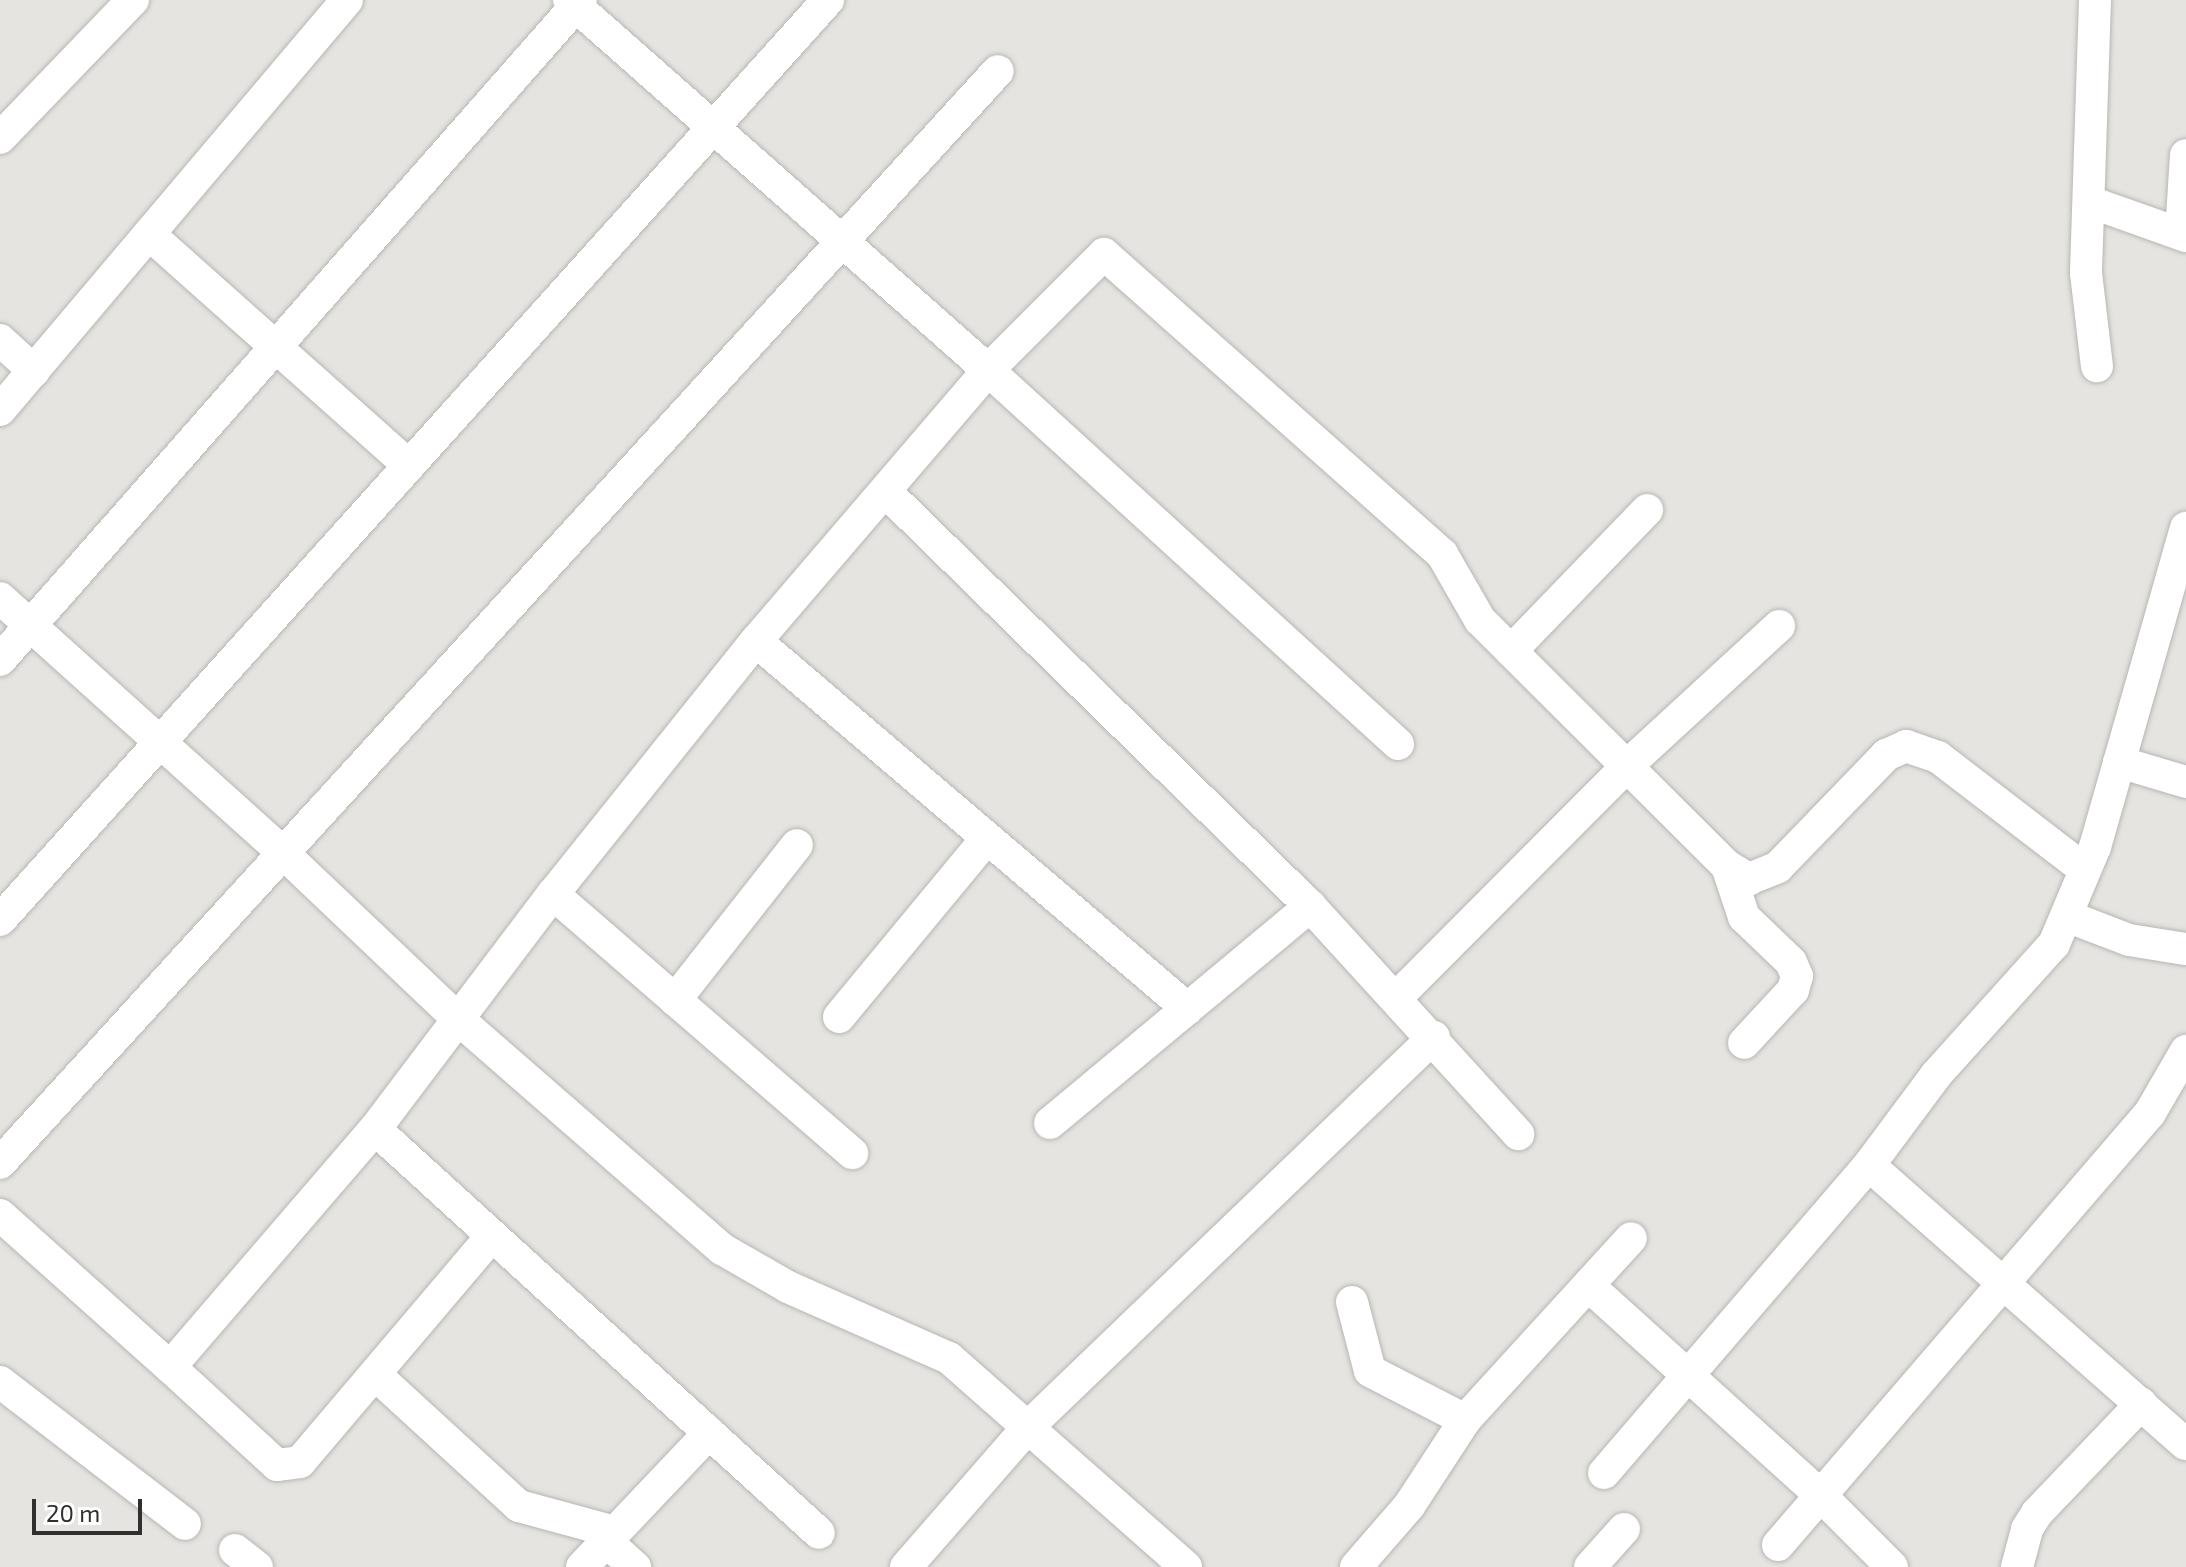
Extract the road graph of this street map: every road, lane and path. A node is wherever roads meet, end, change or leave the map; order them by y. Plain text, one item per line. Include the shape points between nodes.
1 (133, 0) edge
2 (347, 0) edge
3 (828, 0) edge
4 (2095, 0) edge
5 (575, 2) edge
6 (998, 71) dead end
7 (712, 129) junction
8 (0, 138) edge
9 (2186, 155) edge
10 (2090, 202) junction
11 (149, 234) junction
12 (2184, 235) edge
13 (841, 244) junction
14 (0, 340) edge
15 (275, 347) junction
16 (2097, 366) dead end
17 (988, 370) junction
18 (34, 371) junction
19 (0, 410) edge
20 (409, 466) junction
21 (885, 491) junction
22 (1647, 510) dead end
23 (2186, 528) edge
24 (0, 598) edge
25 (31, 625) junction
26 (1779, 626) dead end
27 (756, 641) junction
28 (1511, 651) junction
29 (0, 660) edge
30 (160, 742) junction
31 (1398, 744) dead end
32 (2119, 762) junction
33 (1629, 764) junction
34 (2186, 782) edge
35 (987, 838) junction
36 (797, 845) dead end
37 (282, 852) junction
38 (1727, 866) junction
39 (2085, 870) junction
40 (553, 894) junction
41 (1310, 906) junction
42 (2069, 917) junction
43 (0, 920) edge
44 (2186, 949) edge
45 (1397, 997) junction
46 (675, 1000) junction
47 (1188, 1009) junction
48 (839, 1017) dead end
49 (457, 1018) junction
50 (1434, 1037) junction
51 (1744, 1043) dead end
52 (2186, 1051) edge
53 (1050, 1123) dead end
54 (375, 1129) junction
55 (1518, 1134) dead end
56 (852, 1153) dead end
57 (0, 1163) edge
58 (1869, 1165) junction
59 (1, 1219) edge
60 (492, 1236) junction
61 (1631, 1238) dead end
62 (2005, 1283) junction
63 (1589, 1286) junction
64 (1352, 1302) dead end
65 (170, 1367) junction
66 (1690, 1376) junction
67 (378, 1377) junction
68 (0, 1382) edge
69 (2141, 1404) junction
70 (1465, 1420) junction
71 (1028, 1427) junction
72 (709, 1433) junction
73 (2186, 1444) edge
74 (1604, 1473) dead end
75 (1820, 1495) junction
76 (185, 1524) dead end
77 (1624, 1529) dead end
78 (819, 1533) dead end
79 (611, 1537) junction
80 (1778, 1545) dead end
81 (582, 1567) edge
82 (635, 1567) edge
83 (906, 1567) edge
84 (1186, 1567) edge
85 (1356, 1567) edge
86 (1590, 1567) edge
87 (1892, 1567) edge
88 (2017, 1567) edge

1 - 8 street
2 - 11 street
3 - 7 street
4 - 10 street
5 - 7 street
5 - 15 street
6 - 13 street
7 - 13 street
7 - 20 street
9 - 12 street
10 - 12 street
10 - 16 street via 2086,273
11 - 15 street
11 - 18 street
13 - 17 street
13 - 37 street
14 - 18 street
15 - 20 street
15 - 25 street
17 - 21 street
17 - 28 street via 1104,254 1442,554 1480,620
17 - 31 street
18 - 19 street
20 - 30 street
21 - 27 street
21 - 41 street
22 - 28 street
23 - 32 street
24 - 25 street
25 - 29 street
25 - 30 street
26 - 33 street
27 - 35 street
27 - 40 street
28 - 33 street
30 - 37 street
30 - 43 street
32 - 34 street
32 - 39 street
33 - 38 street
33 - 45 street
35 - 47 street
35 - 48 street
36 - 46 street
37 - 49 street
37 - 57 street
38 - 39 street via 1749,879 1767,875 1886,755 1906,746 1938,757
38 - 51 street via 1744,917 1791,962 1797,976 1793,990
39 - 42 street
40 - 46 street
40 - 49 street
41 - 45 street
41 - 47 street
42 - 44 street via 2129,940
42 - 58 street via 2054,944 1945,1064
45 - 50 street
46 - 56 street
47 - 53 street
49 - 54 street
49 - 71 street via 722,1249 788,1287 949,1358
50 - 55 street
50 - 71 street
52 - 62 street via 2150,1113
54 - 60 street
54 - 65 street
58 - 62 street
58 - 66 street
59 - 65 street
60 - 67 street
60 - 72 street
61 - 63 street
62 - 69 street
62 - 75 street
63 - 66 street
63 - 70 street
64 - 70 street via 1370,1371
65 - 67 street via 277,1465 289,1467 300,1462
66 - 74 street
66 - 75 street
67 - 79 street via 519,1506
68 - 76 street
69 - 73 street
69 - 88 street via 2037,1513
70 - 85 street via 1409,1506
71 - 83 street
71 - 84 street
72 - 78 street
72 - 79 street
75 - 80 street
75 - 87 street
77 - 86 street
79 - 81 street
79 - 82 street

